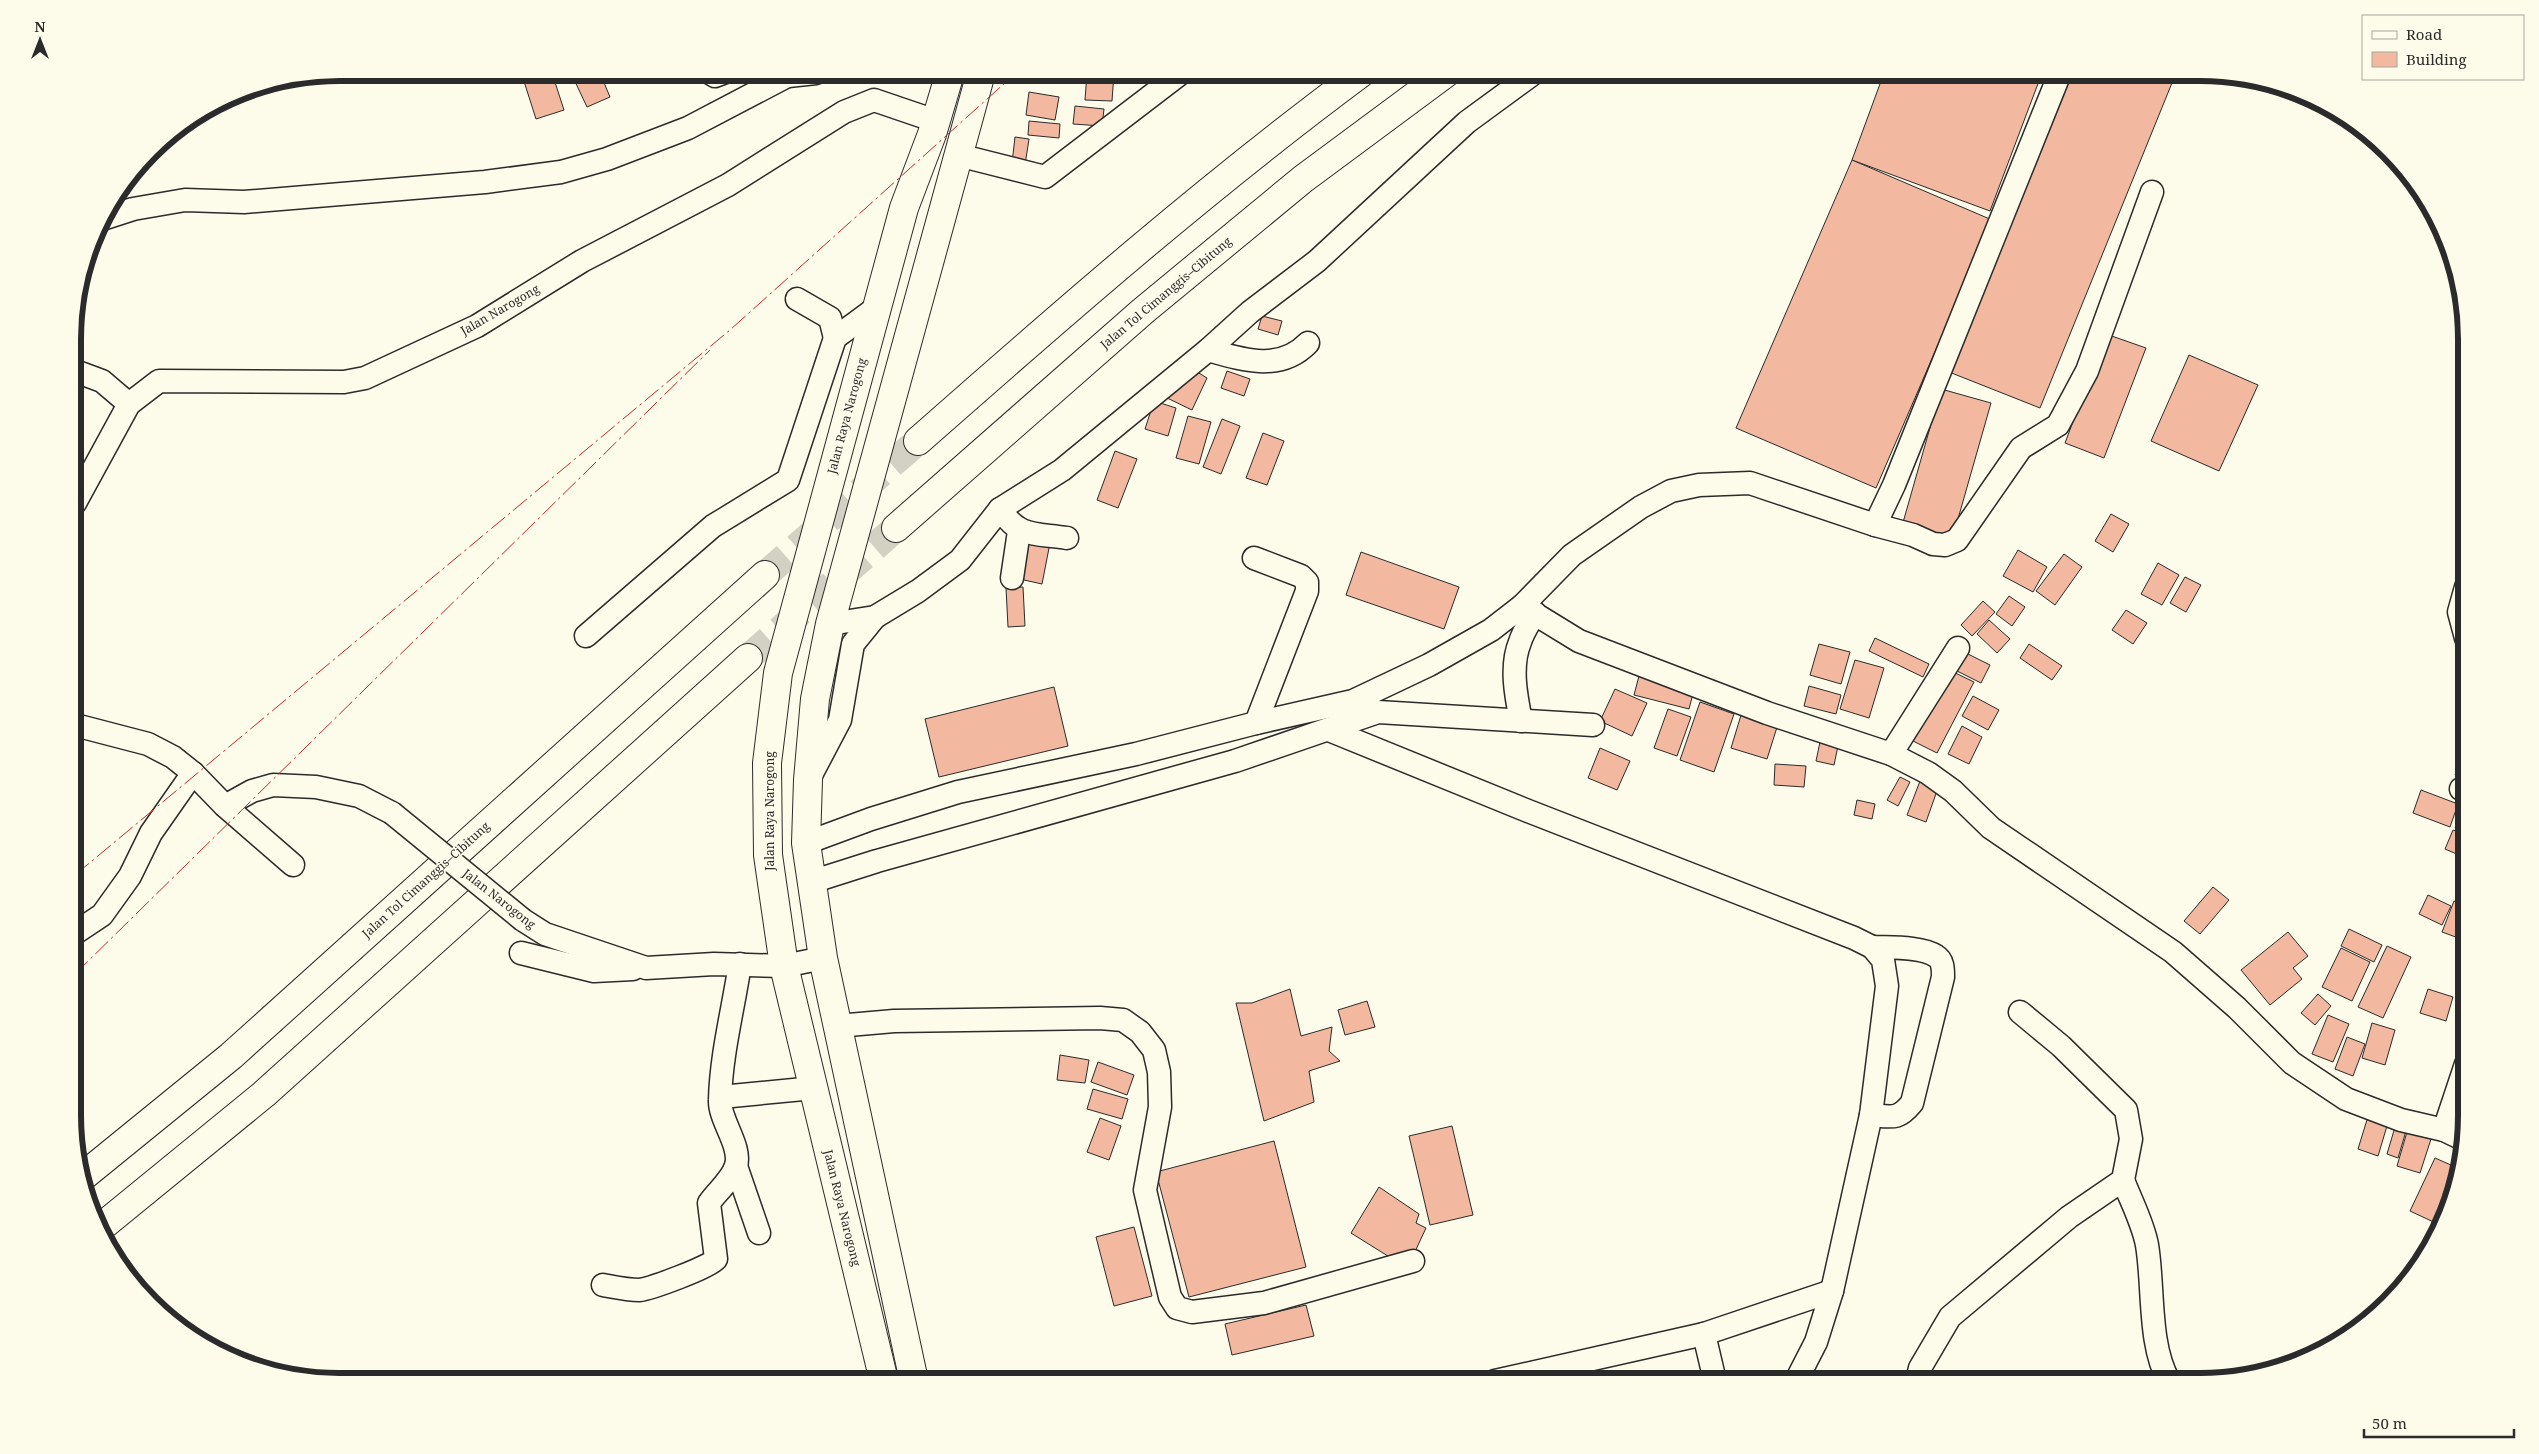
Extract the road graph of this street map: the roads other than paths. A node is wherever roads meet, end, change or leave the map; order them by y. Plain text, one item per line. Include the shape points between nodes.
1 (777, 81) edge
2 (931, 81) edge
3 (947, 81) edge
4 (979, 81) edge
5 (1169, 81) edge
6 (1349, 81) edge
7 (1434, 81) edge
8 (1522, 81) edge
9 (2056, 81) edge
10 (921, 116) junction
11 (958, 155) junction
12 (2152, 192) dead end
13 (904, 208) junction
14 (113, 215) edge
15 (798, 299) dead end
16 (877, 307) junction
17 (836, 338) junction
18 (1308, 343) dead end
19 (1208, 350) junction
20 (81, 374) edge
21 (129, 404) junction
22 (918, 441) tunnel mouth
23 (81, 493) edge
24 (1000, 509) junction
25 (1875, 525) junction
26 (896, 528) tunnel mouth
27 (1019, 530) junction
28 (1067, 538) dead end
29 (1254, 558) dead end
30 (765, 575) tunnel mouth
31 (1012, 578) dead end
32 (1528, 610) junction
33 (874, 616) junction
34 (830, 624) junction
35 (586, 636) dead end
36 (1958, 648) dead end
37 (748, 658) tunnel mouth
38 (1521, 721) junction
39 (1256, 723) junction
40 (1593, 725) dead end
41 (81, 727) edge
42 (1328, 730) junction
43 (1891, 754) junction
44 (193, 773) junction
45 (808, 780) junction
46 (225, 806) junction
47 (806, 843) junction
48 (293, 865) dead end
49 (811, 882) junction
50 (81, 929) edge
51 (1872, 947) junction
52 (521, 953) dead end
53 (823, 958) junction
54 (740, 964) junction
55 (784, 966) junction
56 (646, 968) junction
57 (2020, 1012) dead end
58 (837, 1026) junction
59 (814, 1088) junction
60 (2458, 1088) edge
61 (721, 1097) junction
62 (1871, 1115) junction
63 (2444, 1130) junction
64 (2457, 1136) edge
65 (736, 1166) junction
66 (88, 1173) edge
67 (2123, 1180) junction
68 (106, 1223) edge
69 (759, 1233) dead end
70 (1413, 1260) dead end
71 (603, 1285) dead end
72 (1832, 1291) junction
73 (1704, 1334) junction
74 (882, 1373) edge
75 (912, 1373) edge
76 (1531, 1373) edge
77 (1713, 1373) edge
78 (1800, 1373) edge
79 (1919, 1373) edge
80 (2165, 1373) edge

1 - 14 street via 688,128 561,172 485,182 244,202 185,200
2 - 10 main road
3 - 13 main road, Jalan Raya Narogong via 932,134
4 - 11 main road
5 - 11 street via 1045,177
6 - 22 main road via 1271,139 1110,273
7 - 26 main road, Jalan Tol Cimanggis–Cibitung via 1303,179 1150,305
8 - 19 street via 1466,122 1317,261 1250,312
9 - 25 street
10 - 13 main road
10 - 21 street, Jalan Narogong via 874,100 844,112 728,184 582,261 478,326 365,378 344,382 159,381
11 - 34 main road
12 - 25 street via 2087,371 2058,425 2020,448 1957,540 1945,545 1933,544
13 - 16 main road, Jalan Raya Narogong
15 - 17 street via 830,318
16 - 17 street
16 - 55 main road, Jalan Raya Narogong via 778,673 767,763 768,855
17 - 35 street via 788,480 713,526
18 - 19 street via 1298,354 1266,362
19 - 24 street via 1062,470
20 - 21 street via 102,381
21 - 23 street, Jalan Narogong
24 - 27 street via 1010,524
24 - 33 street via 960,560 918,591
25 - 32 street via 1750,483 1698,484 1671,491 1641,507 1572,555
27 - 28 street
27 - 31 street
29 - 39 street via 1301,576 1307,582 1307,591
30 - 66 main road, Jalan Tol Cimanggis–Cibitung via 231,1056
32 - 38 street via 1514,666
32 - 39 street via 1430,666 1353,701
32 - 43 street via 1579,641 1767,713
33 - 34 street
33 - 45 street via 853,644 840,720
34 - 45 main road via 815,699
36 - 43 street
37 - 68 main road via 264,1094
38 - 40 street
38 - 42 street via 1378,712
39 - 47 street via 1136,754 958,792
41 - 44 street via 148,744 173,757
42 - 49 street via 1235,761
42 - 51 street
43 - 63 street via 1953,790 1991,828 2173,952 2237,1008 2292,1063 2346,1099 2401,1120
44 - 46 street
44 - 50 street via 151,833 130,876 102,914
45 - 47 main road
46 - 48 street
46 - 56 street, Jalan Narogong, bridge via 252,791 273,785 316,786 359,796 392,813 523,920 553,937
47 - 49 main road
49 - 53 main road
51 - 62 street via 1883,960 1888,986
51 - 62 street via 1912,949 1936,956 1942,964 1943,977 1912,1103 1895,1118
52 - 56 street, Jalan Narogong via 594,972
53 - 55 street, Jalan Narogong
53 - 58 main road
54 - 55 street, Jalan Narogong
54 - 56 street, Jalan Narogong
54 - 61 street via 721,1069
55 - 59 main road, Jalan Raya Narogong
57 - 67 street via 2061,1046 2126,1110 2131,1139
58 - 70 street via 894,1021 1100,1018 1123,1020 1140,1032 1154,1050 1160,1072 1160,1107 1145,1190 1170,1297 1177,1308 1192,1312 1264,1303
58 - 75 main road
59 - 61 street
59 - 74 main road, Jalan Raya Narogong
60 - 63 street
61 - 65 street via 736,1154
62 - 72 street
63 - 64 street
65 - 69 street
65 - 71 street via 709,1203 716,1259 712,1264 640,1290
67 - 79 street via 2069,1217 1950,1317
67 - 80 street via 2147,1244 2153,1320
72 - 73 street
72 - 78 street via 1816,1342
73 - 76 street
73 - 77 street

